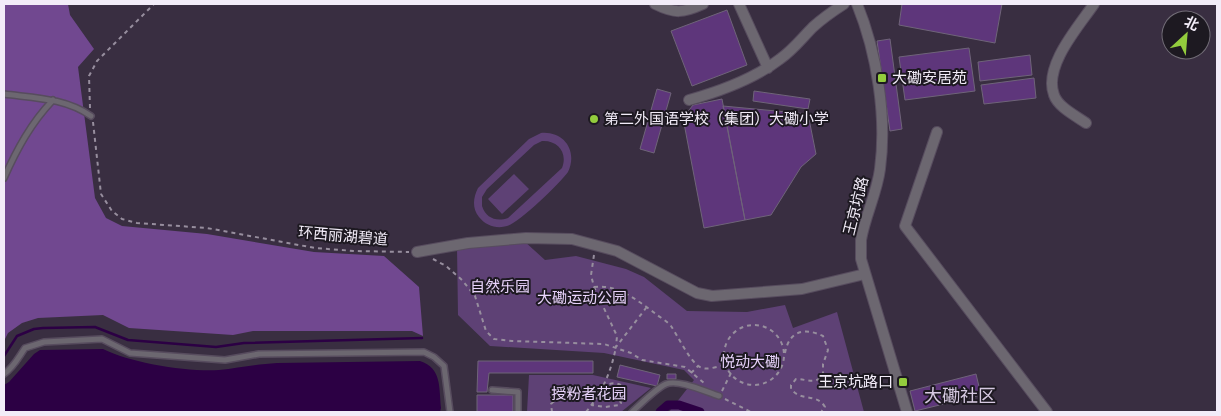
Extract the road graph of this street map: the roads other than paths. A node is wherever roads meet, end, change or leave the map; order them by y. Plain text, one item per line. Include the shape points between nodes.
1 (655, 4) edge
2 (703, 4) edge
3 (739, 4) edge
4 (844, 4) edge
5 (857, 4) edge
6 (1094, 4) edge
7 (768, 68) junction
8 (4, 94) edge
9 (53, 100) junction
10 (689, 100) dead end
11 (91, 116) road end
12 (1086, 124) dead end
13 (937, 132) dead end
14 (4, 178) edge
15 (417, 252) road end
16 (865, 274) junction
17 (4, 374) edge
18 (492, 390) dead end
19 (719, 396) road end
20 (450, 412) edge
21 (518, 412) edge
22 (632, 412) edge
23 (907, 412) edge
24 (1047, 412) edge

1 - 2 street via 680,12
3 - 7 street
4 - 7 street via 827,14
5 - 16 street, 王京坑路 via 868,34 883,122 880,170 862,240 861,259
6 - 12 street via 1063,48 1052,81 1054,95 1061,104
7 - 10 street via 718,92
8 - 9 lane
9 - 11 lane via 74,106
9 - 14 lane via 29,128
13 - 24 street via 905,226
15 - 16 street via 526,238 572,239 617,251 697,293 712,296 802,289
16 - 23 street, 王京坑路
17 - 20 lane via 25,348 44,342 102,339 130,353 225,360 259,354 424,352 444,366
18 - 21 lane via 518,392
19 - 22 lane via 680,383 665,384

